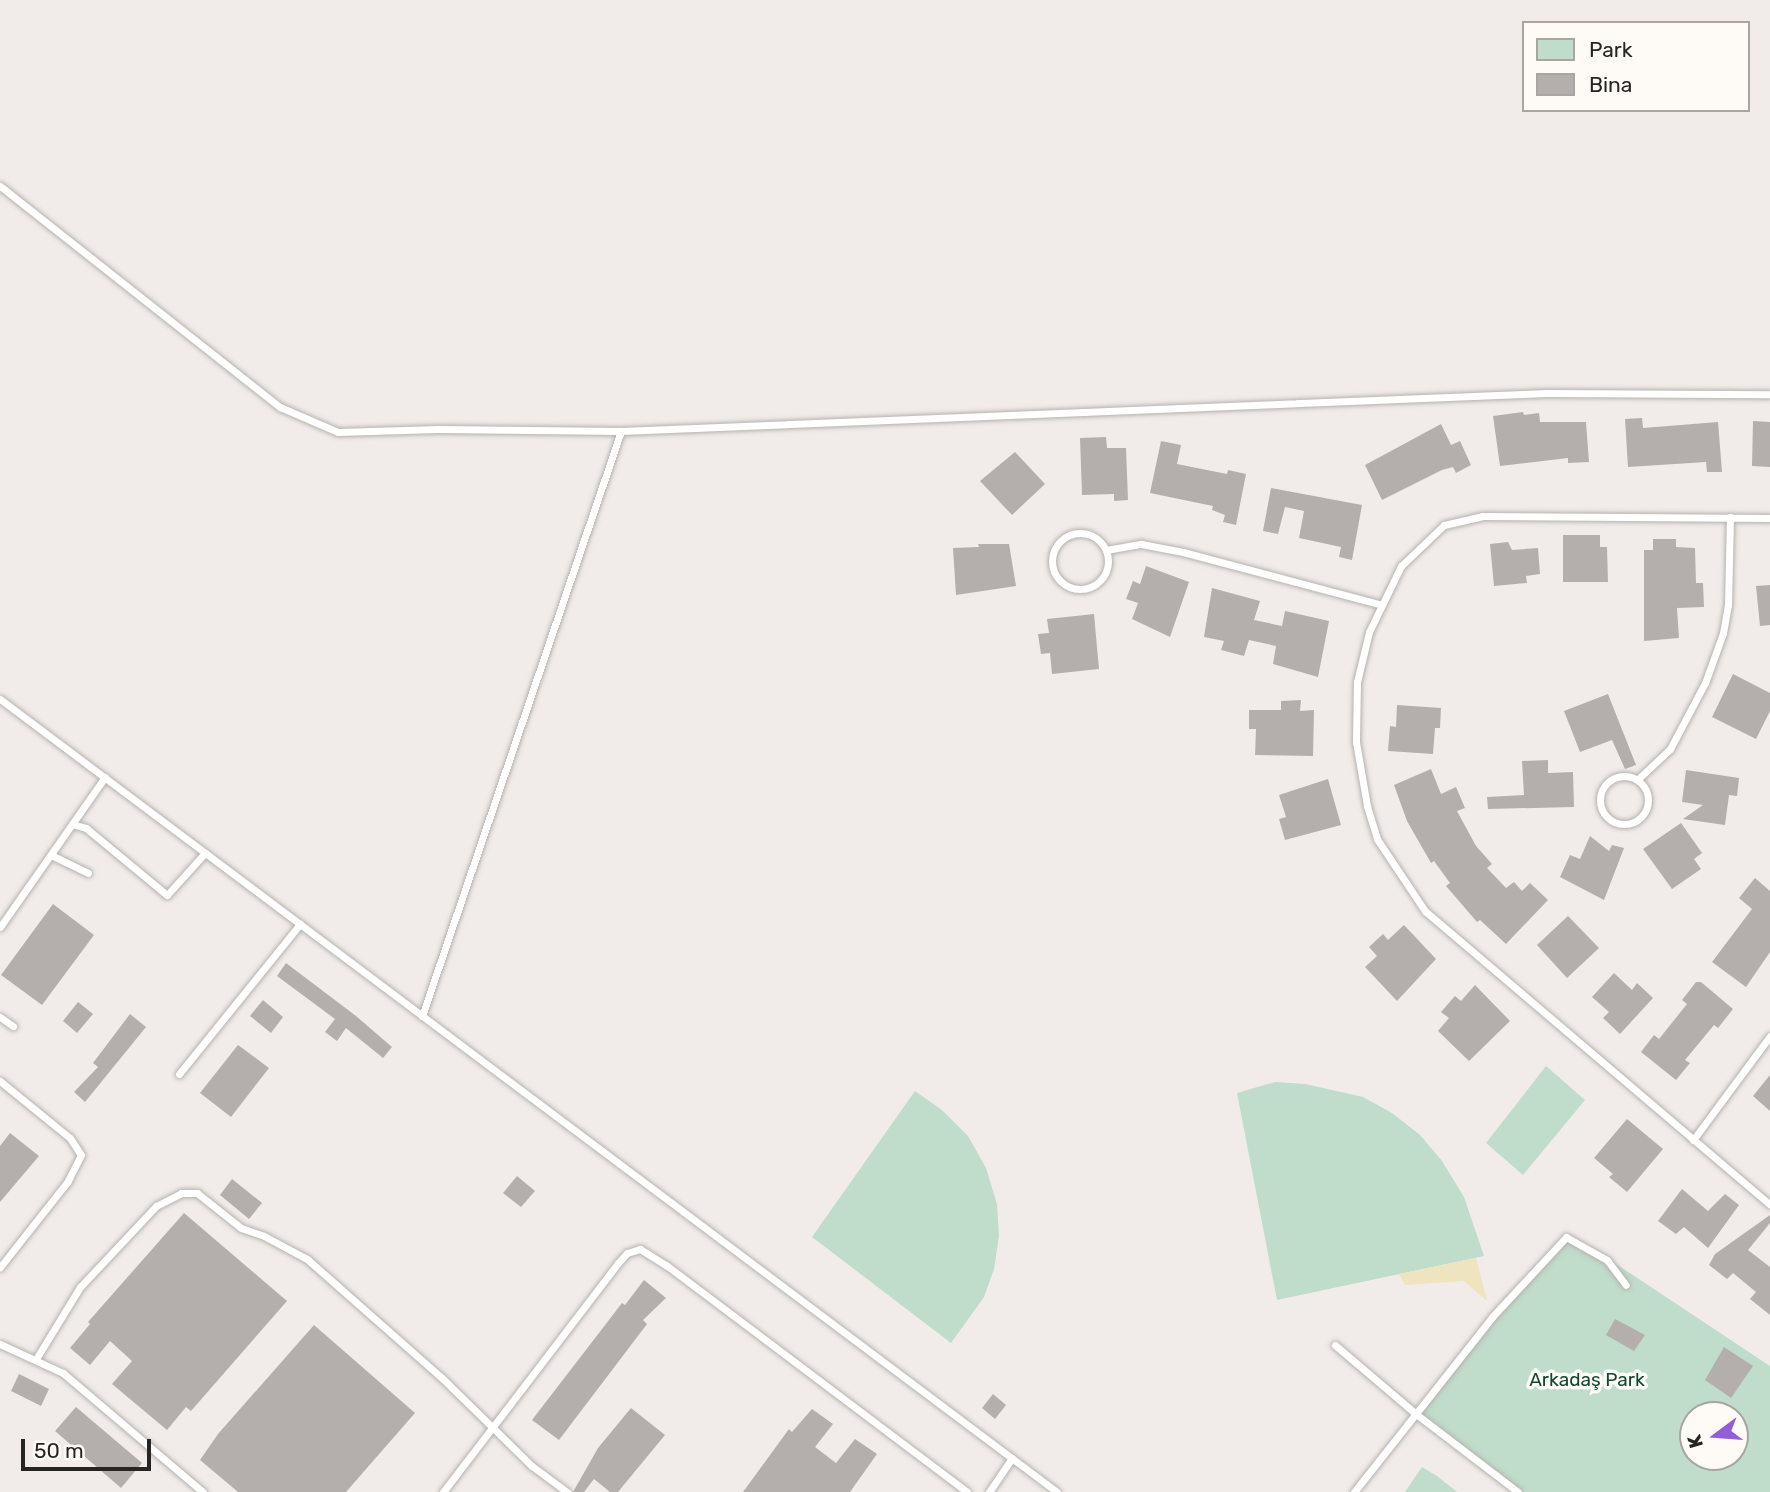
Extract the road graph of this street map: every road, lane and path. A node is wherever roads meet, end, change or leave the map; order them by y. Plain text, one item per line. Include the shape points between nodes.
1 (0, 186) edge
2 (1770, 394) edge
3 (621, 431) junction
4 (1730, 517) junction
5 (1770, 518) edge
6 (1106, 551) junction
7 (1382, 605) junction
8 (0, 699) edge
9 (105, 778) junction
10 (1638, 779) junction
11 (72, 824) junction
12 (205, 853) junction
13 (51, 855) junction
14 (88, 873) dead end
15 (300, 924) junction
16 (0, 927) edge
17 (0, 1017) edge
18 (422, 1017) junction
19 (13, 1026) dead end
20 (1770, 1036) edge
21 (179, 1074) dead end
22 (0, 1081) edge
23 (1693, 1140) junction
24 (1770, 1205) edge
25 (0, 1267) edge
26 (1626, 1285) dead end
27 (0, 1344) edge
28 (1335, 1345) dead end
29 (36, 1359) junction
30 (1416, 1415) junction
31 (494, 1427) junction
32 (1012, 1458) junction
33 (203, 1492) edge
34 (443, 1492) edge
35 (567, 1492) edge
36 (967, 1492) edge
37 (989, 1492) edge
38 (1057, 1492) edge
39 (1354, 1492) edge
40 (1518, 1492) edge

1 - 3 lane via 280,407 338,432
2 - 3 lane via 1520,394
3 - 18 lane
4 - 5 lane
4 - 7 lane via 1482,516 1444,525 1401,566
4 - 10 lane via 1723,632 1705,683 1670,749
6 - 6 lane via 1095,536 1069,534 1053,550 1054,574 1071,588 1094,586 1107,569
6 - 7 lane via 1141,544 1183,552
7 - 23 lane via 1368,632 1357,682 1356,741 1377,839 1425,911
8 - 9 lane
9 - 11 lane
9 - 12 lane
10 - 10 lane via 1625,775 1606,782 1599,797 1609,820 1623,825 1644,814 1648,799
11 - 12 lane via 86,828 167,895
11 - 13 lane
12 - 15 lane
13 - 14 lane
13 - 16 lane
15 - 18 lane
15 - 21 lane
17 - 19 lane
18 - 32 lane
20 - 23 lane
22 - 25 lane via 70,1138 80,1155 68,1181
23 - 24 lane
26 - 30 lane via 1607,1259 1566,1237 1492,1317
27 - 29 lane
28 - 30 lane
29 - 31 lane via 80,1287 156,1206 181,1193 197,1193 241,1228 307,1259
29 - 33 lane via 63,1373
30 - 39 lane
30 - 40 lane
31 - 34 lane
31 - 35 lane via 532,1466
31 - 36 lane via 618,1263 640,1249
32 - 37 lane
32 - 38 lane

